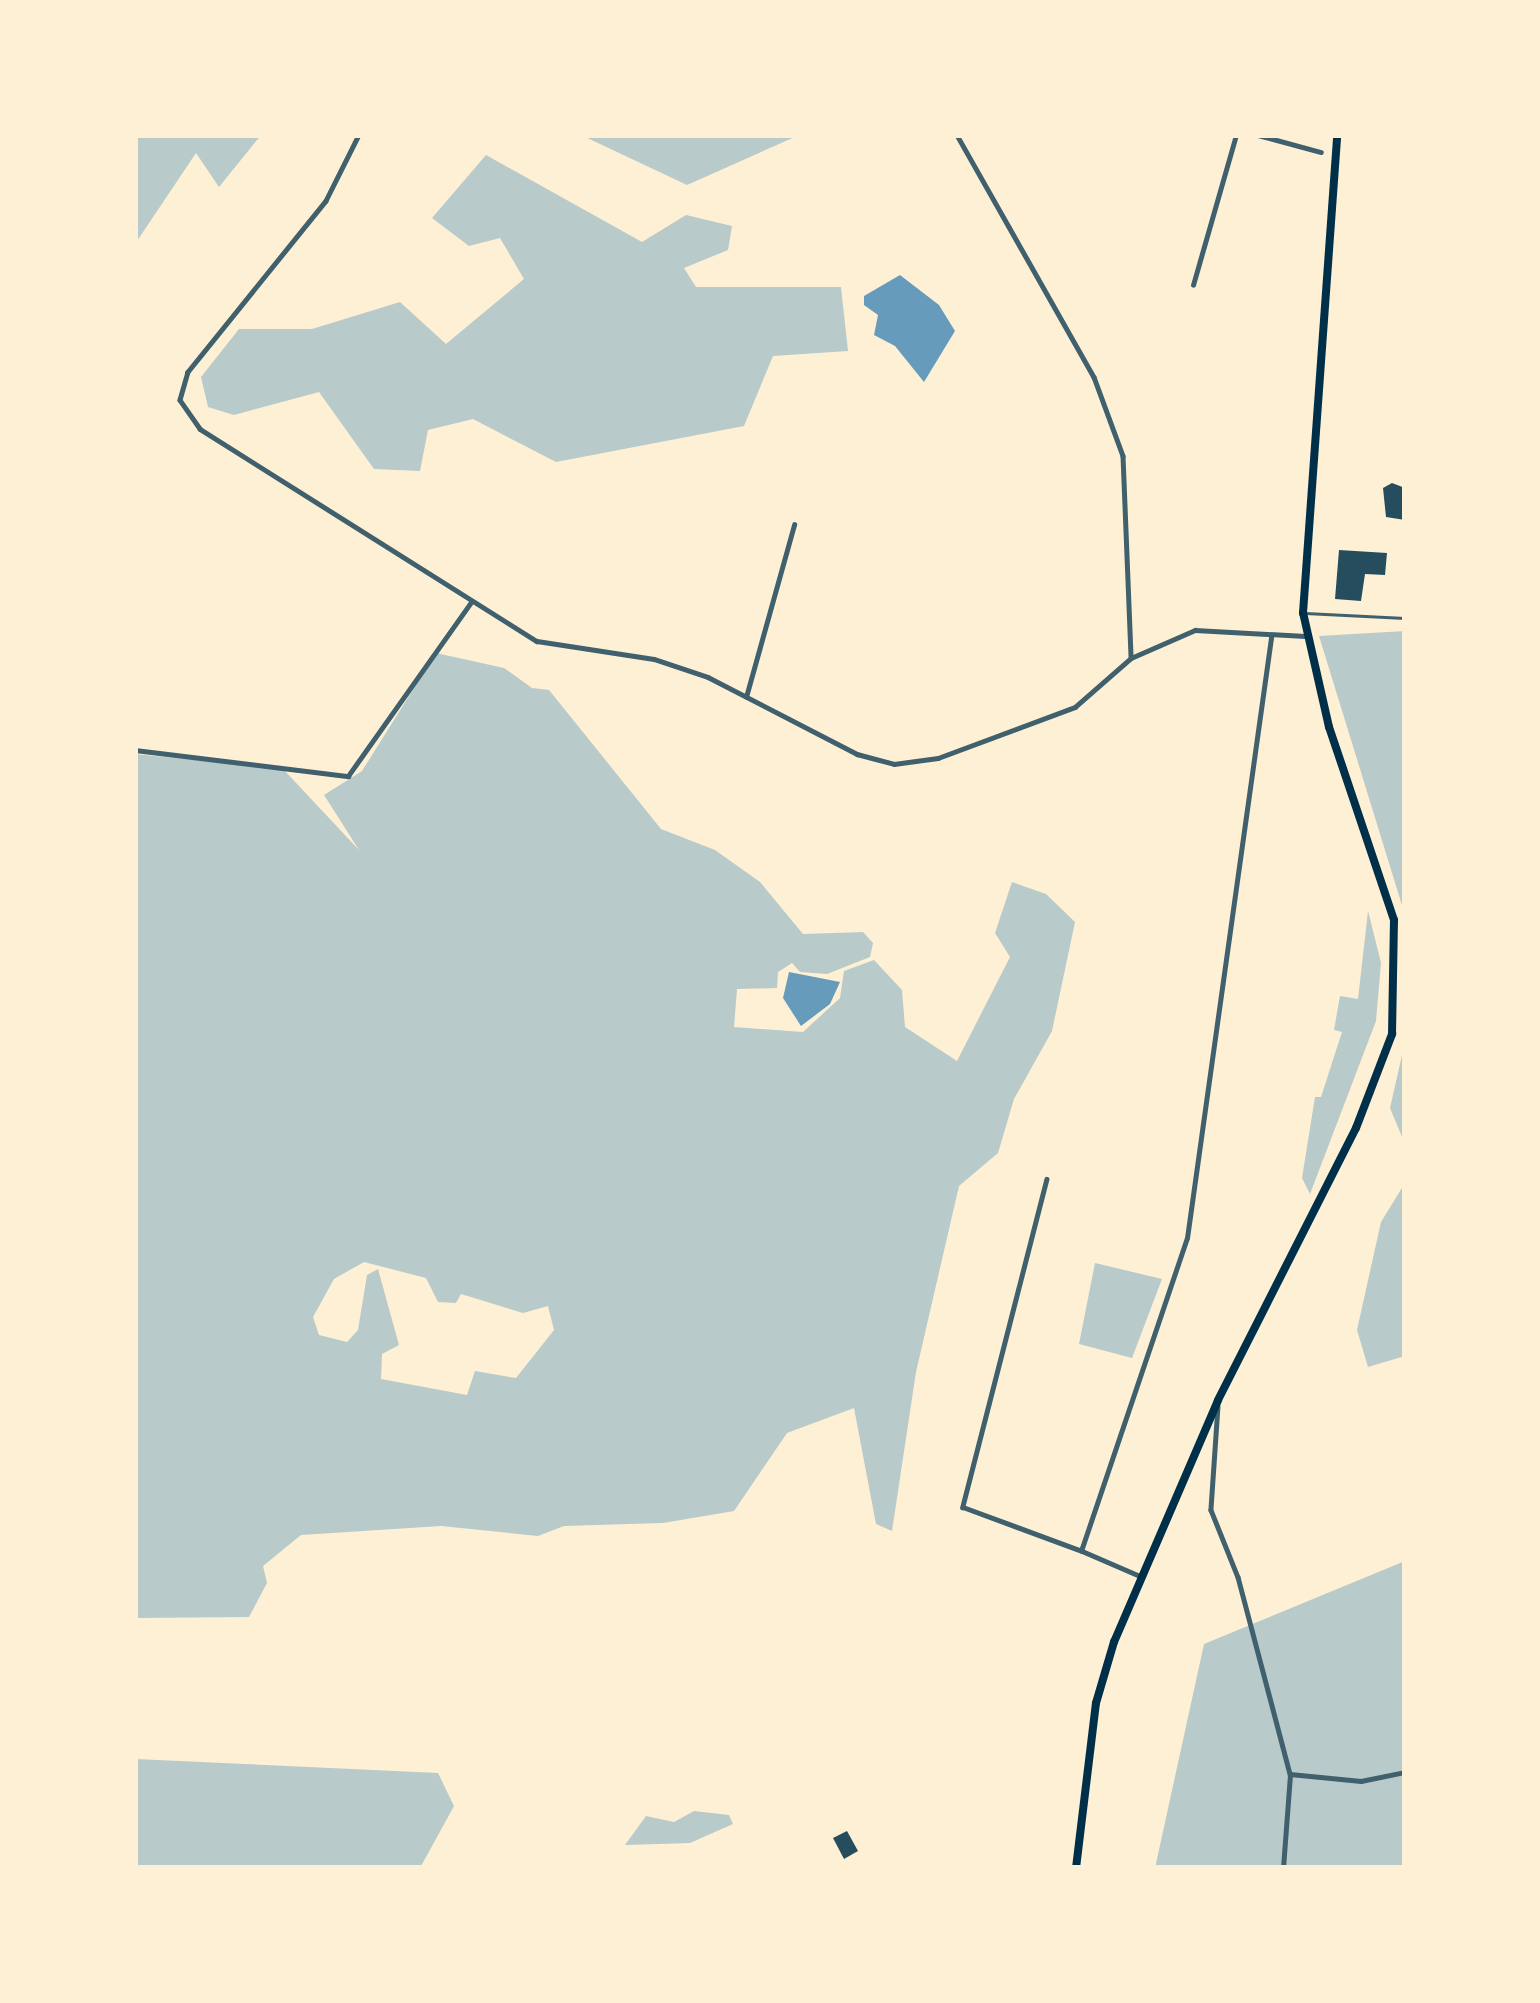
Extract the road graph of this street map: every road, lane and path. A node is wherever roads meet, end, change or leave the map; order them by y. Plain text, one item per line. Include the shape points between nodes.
1 (359, 135) edge
2 (957, 135) edge
3 (1236, 135) edge
4 (1258, 135) edge
5 (1337, 135) edge
6 (1321, 152) dead end
7 (1193, 285) dead end
8 (794, 525) dead end
9 (471, 602) junction
10 (1303, 614) junction
11 (1405, 618) edge
12 (1306, 635) junction
13 (1270, 638) junction
14 (1131, 658) junction
15 (746, 697) junction
16 (135, 750) edge
17 (1046, 1180) dead end
18 (1218, 1400) junction
19 (1081, 1551) junction
20 (1141, 1578) junction
21 (1405, 1772) edge
22 (1290, 1774) junction
23 (1076, 1868) edge
24 (1283, 1868) edge

1 - 9 street via 326,201 188,372 179,400 200,429
2 - 14 street via 1094,376 1123,456
3 - 7 street
4 - 6 street
5 - 10 main road
8 - 15 street
9 - 15 street via 537,641 654,659
9 - 16 street via 348,776
10 - 11 lane
10 - 12 main road
12 - 13 street
12 - 18 main road via 1394,920 1393,1024 1357,1128
13 - 14 street via 1195,630
13 - 19 street via 1187,1238
14 - 15 street via 1075,707 938,758 894,764
17 - 19 street via 963,1507
18 - 20 main road
18 - 22 street via 1211,1510 1238,1576
19 - 20 street
20 - 23 main road via 1096,1703
21 - 22 street via 1361,1780
22 - 24 street

